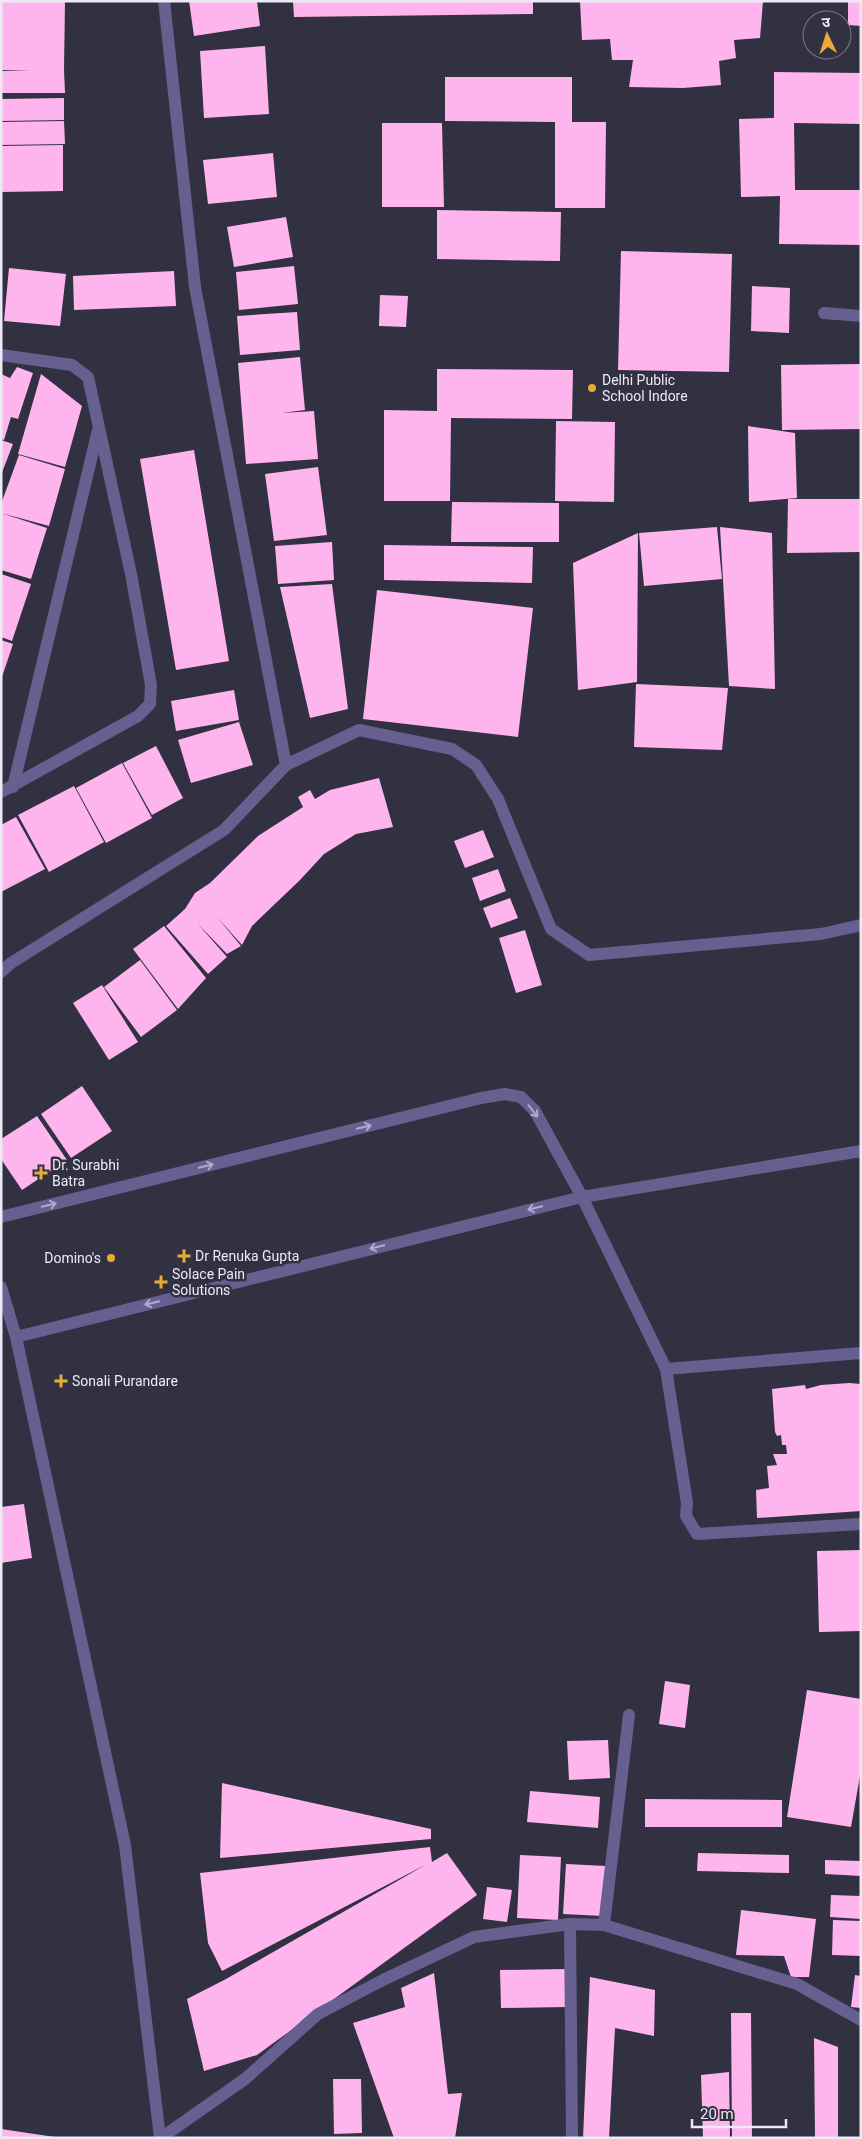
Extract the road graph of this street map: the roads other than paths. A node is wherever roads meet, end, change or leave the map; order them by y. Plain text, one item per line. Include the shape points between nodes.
1 (164, 1) edge
2 (824, 313) dead end
3 (861, 316) edge
4 (1, 355) edge
5 (99, 425) junction
6 (286, 765) junction
7 (7, 790) edge
8 (861, 925) edge
9 (1, 972) edge
10 (861, 1151) edge
11 (582, 1196) junction
12 (1, 1217) edge
13 (1, 1287) edge
14 (16, 1337) junction
15 (861, 1353) edge
16 (666, 1369) junction
17 (861, 1524) edge
18 (629, 1715) dead end
19 (570, 1924) junction
20 (604, 1925) junction
21 (861, 2020) edge
22 (161, 2138) edge
23 (572, 2138) edge

1 - 6 street via 195,287
2 - 3 street
4 - 5 street via 77,369 88,377
5 - 7 street
5 - 7 street via 132,574 151,685 150,704 138,716
6 - 8 street via 359,730 452,749 476,765 498,799 551,929 589,955 821,934
6 - 9 street via 224,830
10 - 11 street
12 -> 11 street via 505,1094 521,1097 535,1111
11 -> 14 street
11 - 16 street
13 - 14 street
14 - 22 street via 125,1844
15 - 16 street
16 - 17 street via 687,1503 686,1516 697,1534
18 - 20 street
19 - 20 street
19 - 22 street via 474,1937 318,2014 245,2079
19 - 23 street
20 - 21 street via 798,1984

